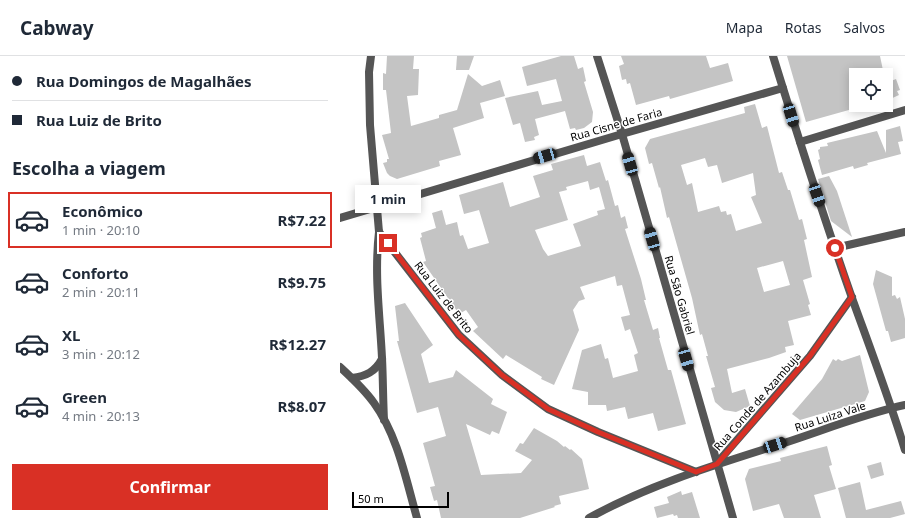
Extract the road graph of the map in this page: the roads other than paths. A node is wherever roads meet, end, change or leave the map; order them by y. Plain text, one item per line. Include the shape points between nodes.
1 (371, 56) edge
2 (597, 56) edge
3 (773, 56) edge
4 (783, 88) junction
5 (905, 110) edge
6 (622, 134) junction
7 (800, 142) junction
8 (377, 206) junction
9 (340, 218) edge
10 (379, 232) junction
11 (905, 232) edge
12 (835, 248) junction
13 (852, 297) junction
14 (382, 358) junction
15 (340, 367) edge
16 (352, 378) junction
17 (905, 405) edge
18 (892, 408) junction
19 (384, 420) junction
20 (905, 450) edge
21 (717, 464) junction
22 (696, 472) junction
23 (417, 518) edge
24 (589, 518) edge
25 (733, 518) edge

1 - 8 street via 370,125
2 - 6 street, Rua São Gabriel
3 - 4 street
4 - 6 street, Rua Cisne de Faria
4 - 7 street
5 - 7 street
6 - 8 street, Rua Cisne de Faria
6 - 21 street, Rua São Gabriel
7 - 12 street
8 - 9 street, Rua Cisne de Faria
8 - 10 street
10 - 14 street via 376,255
10 - 22 street, Rua Luiz de Brito via 459,335 502,375 548,409
11 - 12 street
12 - 13 street
13 - 18 street
13 - 21 street, Rua Conde de Azambuja via 810,356
14 - 16 street via 373,372
14 - 19 street
15 - 16 street
16 - 19 street via 374,403
17 - 18 street, Rua Luiza Vale
18 - 20 street
18 - 21 street, Rua Luiza Vale
19 - 23 street via 404,472
21 - 22 street, Rua Conde de Azambuja
21 - 25 street, Rua São Gabriel
22 - 24 street, Rua Conde de Azambuja via 607,508

